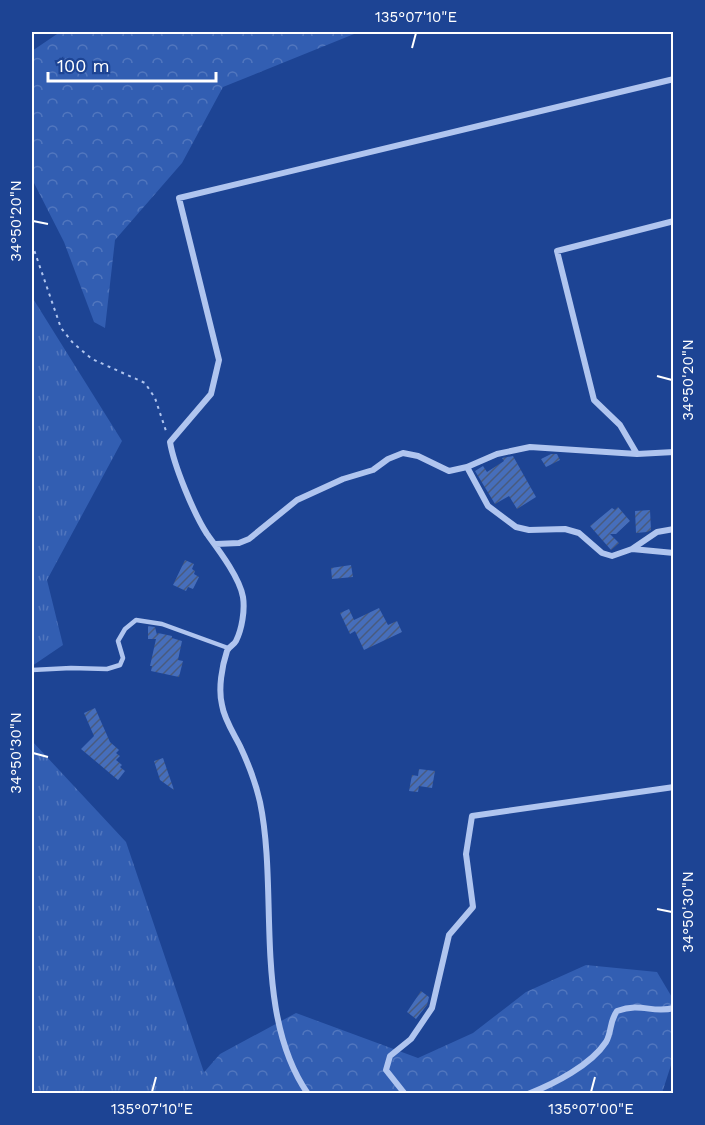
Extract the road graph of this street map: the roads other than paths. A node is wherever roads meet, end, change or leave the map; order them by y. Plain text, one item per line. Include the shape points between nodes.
1 (674, 79) edge
2 (674, 221) edge
3 (674, 452) edge
4 (637, 454) junction
5 (467, 467) junction
6 (674, 529) edge
7 (216, 544) junction
8 (632, 549) junction
9 (674, 553) edge
10 (228, 648) junction
11 (32, 670) edge
12 (674, 787) edge
13 (674, 1008) edge
14 (308, 1094) edge
15 (405, 1094) edge
16 (528, 1094) edge

1 - 7 street via 179,198 219,360 211,394 170,442 200,520
2 - 4 street via 557,251 594,400 620,425
3 - 4 street
4 - 5 street via 530,447 497,454
5 - 7 street via 449,471 403,453 373,470 297,500 239,543
5 - 8 street via 488,507 516,527 579,533 602,553 612,556
6 - 8 street via 657,532
7 - 10 street via 243,594 236,642
8 - 9 street
10 - 11 lane via 162,624 136,620 118,641 123,658 120,665 106,669
10 - 14 street via 222,705 260,799 266,841 271,970 279,1020 289,1058
12 - 15 street via 472,816 466,854 473,907 449,935 432,1008 411,1039 390,1056 386,1070
13 - 16 street via 663,1011 639,1006 617,1011 604,1044 568,1076

